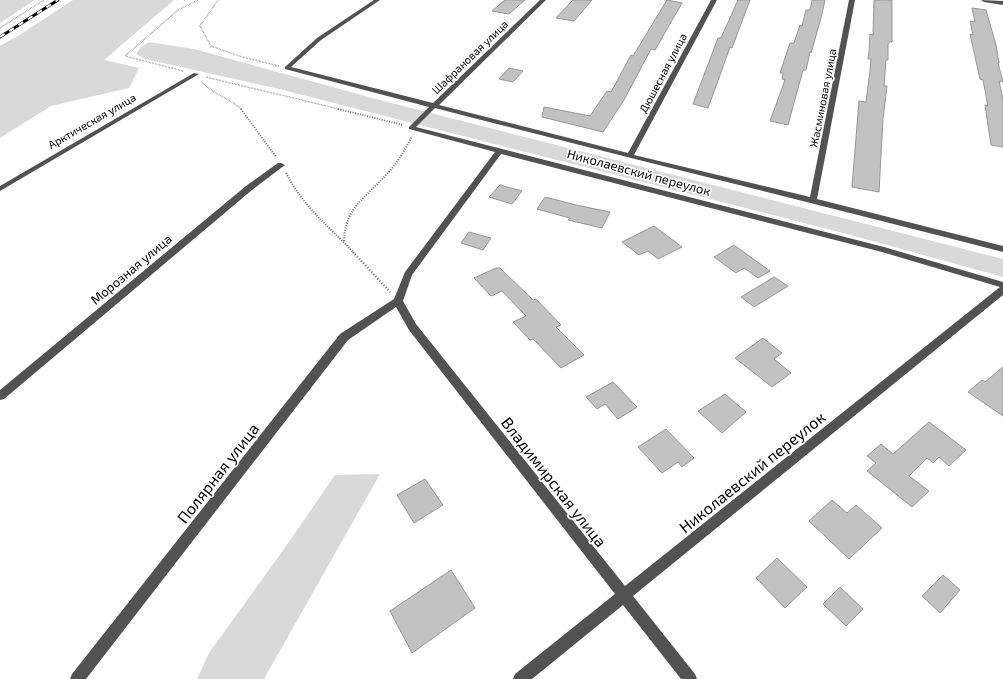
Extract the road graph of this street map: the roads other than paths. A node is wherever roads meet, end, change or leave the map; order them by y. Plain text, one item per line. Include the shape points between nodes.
1 (377, 0) edge
2 (543, 0) edge
3 (714, 0) edge
4 (852, 0) edge
5 (984, 0) edge
6 (1003, 3) edge
7 (196, 74) road end
8 (435, 105) junction
9 (411, 128) joint
10 (500, 150) junction
11 (630, 156) junction
12 (281, 165) road end
13 (0, 189) edge
14 (813, 200) junction
15 (1003, 249) edge
16 (1003, 285) edge
17 (1003, 290) edge
18 (398, 301) junction
19 (0, 396) edge
20 (624, 596) junction
21 (77, 679) edge
22 (520, 679) edge
23 (690, 679) edge

1 - 8 street via 319,39 287,68
2 - 8 street, Шафрановая улица
3 - 11 street, Дюшесная улица
4 - 14 street, Жасминовая улица
5 - 6 street
7 - 13 street, Арктическая улица
8 - 9 street, Шафрановая улица
8 - 11 street
9 - 10 street, Николаевский переулок
10 - 16 street, Николаевский переулок via 884,250
10 - 18 street via 408,274
11 - 14 street
12 - 19 street, Морозная улица via 249,188
14 - 15 street
17 - 20 street, Николаевский переулок
18 - 20 street, Владимирская улица via 412,327
18 - 21 street, Полярная улица via 344,337
20 - 22 street, Николаевский переулок
20 - 23 street, Владимирская улица

